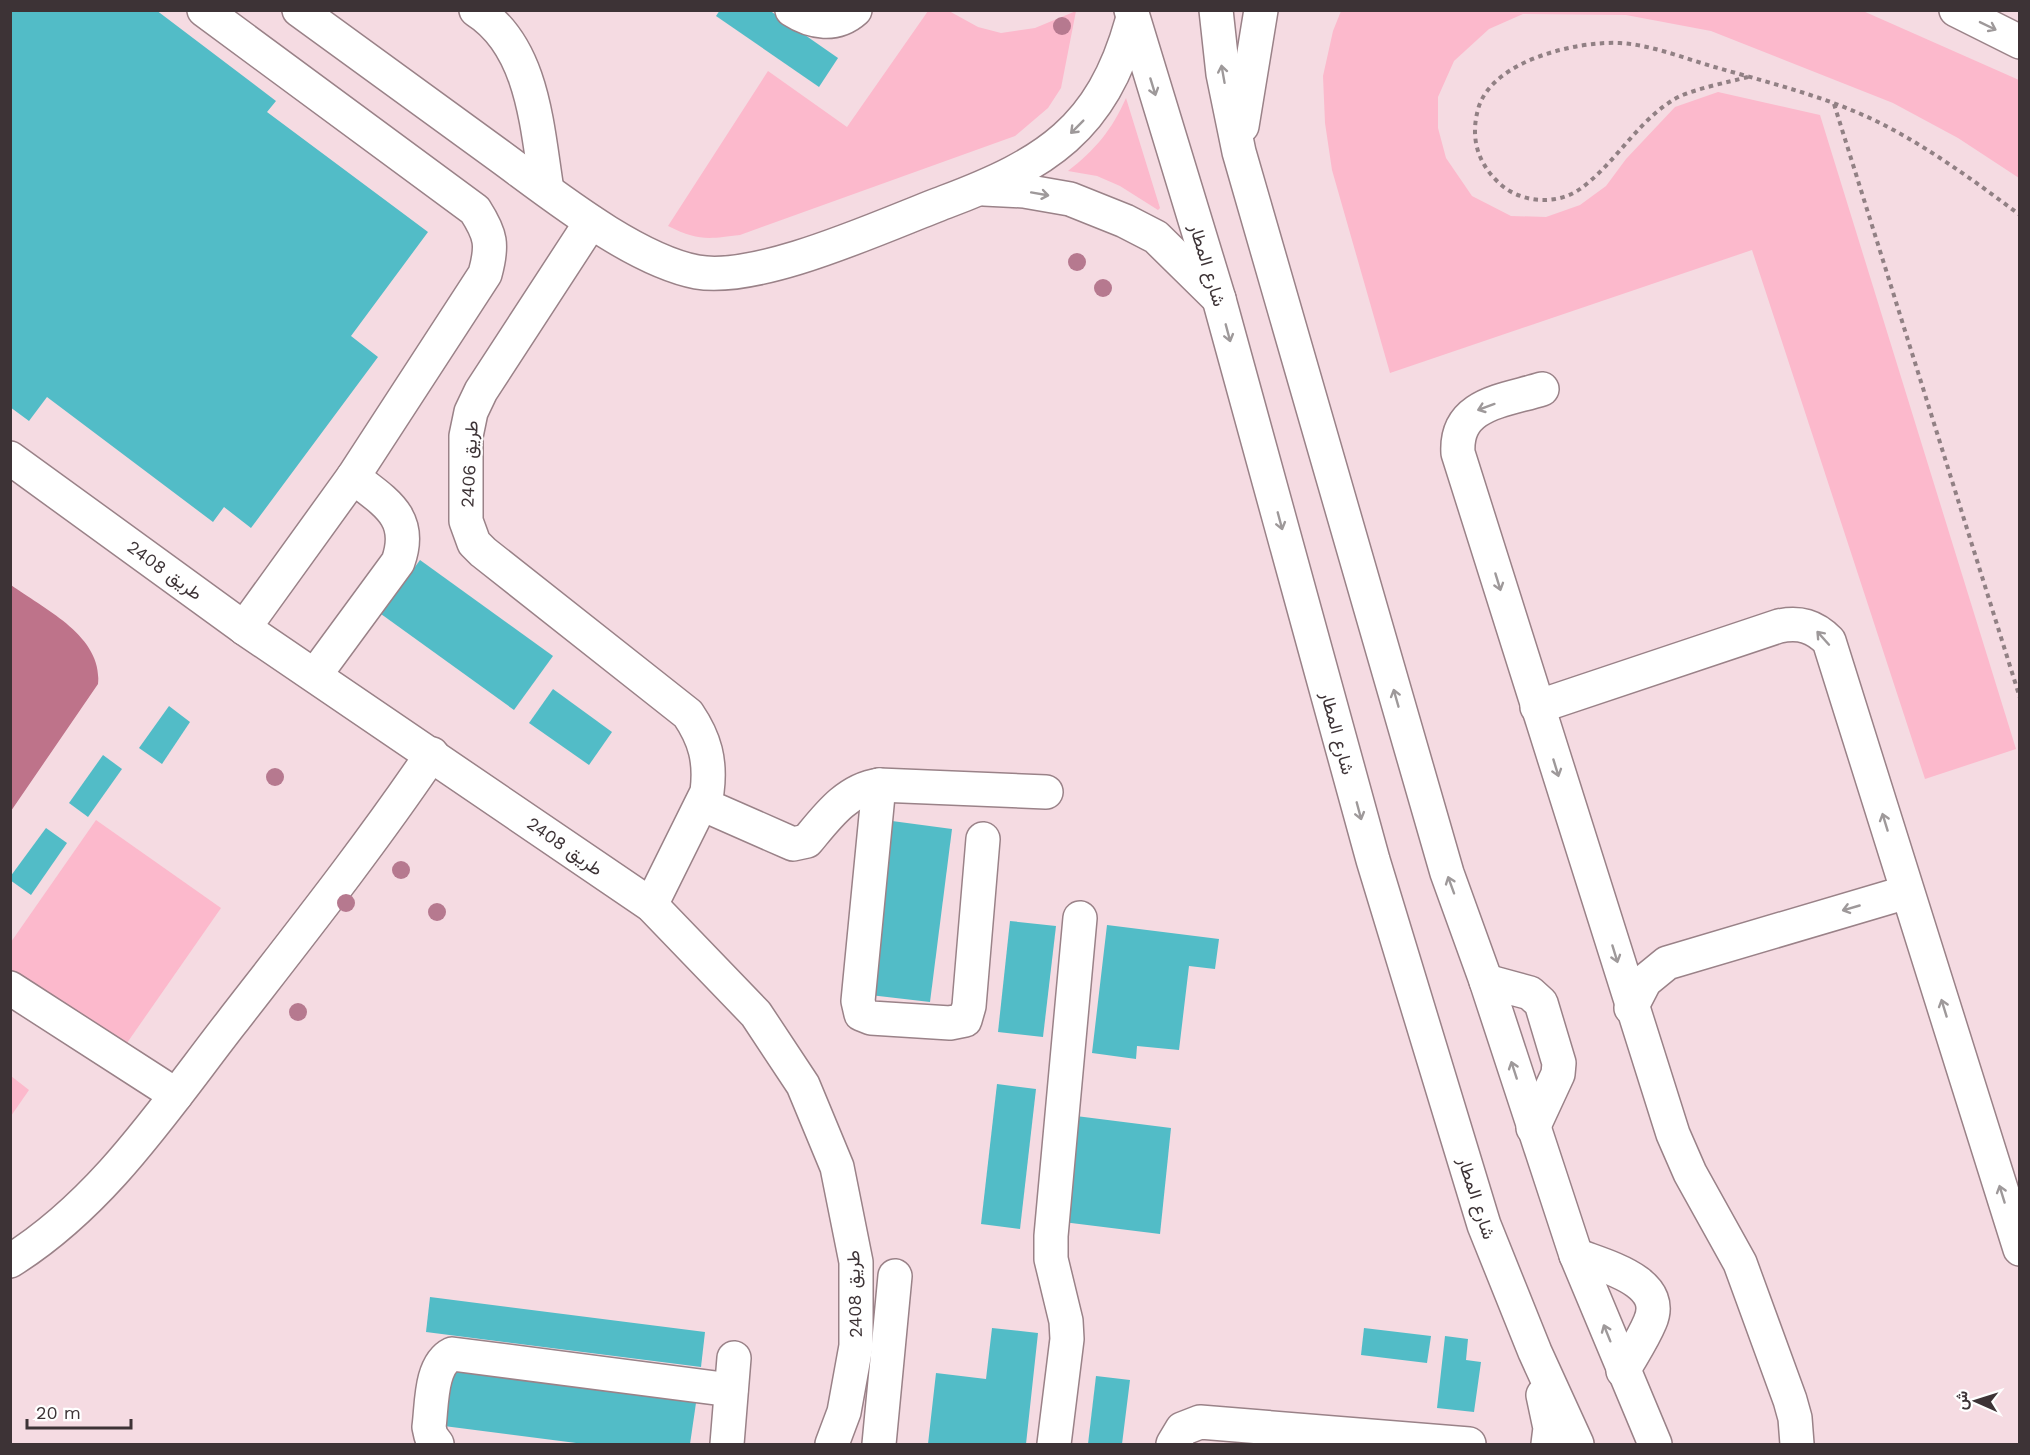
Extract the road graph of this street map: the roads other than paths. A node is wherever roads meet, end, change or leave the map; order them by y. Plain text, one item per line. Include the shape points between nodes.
1 (204, 10) edge
2 (476, 10) edge
3 (792, 10) edge
4 (855, 10) edge
5 (1216, 10) edge
6 (1260, 10) edge
7 (1956, 10) edge
8 (300, 11) edge
9 (1131, 16) edge
10 (2019, 42) edge
11 (1239, 152) junction
12 (982, 189) junction
13 (547, 190) junction
14 (591, 222) junction
15 (1219, 299) junction
16 (1542, 389) dead end
17 (10, 458) edge
18 (353, 477) junction
19 (244, 628) junction
20 (315, 675) junction
21 (1537, 707) junction
22 (432, 754) junction
23 (879, 785) junction
24 (1046, 792) dead end
25 (702, 804) junction
26 (983, 839) dead end
27 (1907, 892) junction
28 (651, 905) junction
29 (1080, 918) dead end
30 (1486, 981) junction
31 (10, 988) edge
32 (1631, 1008) junction
33 (176, 1095) junction
34 (1533, 1128) junction
35 (2019, 1250) edge
36 (1576, 1255) junction
37 (10, 1262) edge
38 (895, 1276) dead end
39 (1535, 1352) junction
40 (734, 1358) dead end
41 (1623, 1371) junction
42 (731, 1390) junction
43 (844, 1412) junction
44 (437, 1444) edge
45 (727, 1444) edge
46 (832, 1444) edge
47 (847, 1444) edge
48 (879, 1444) edge
49 (1054, 1444) edge
50 (1173, 1444) edge
51 (1469, 1444) edge
52 (1548, 1444) edge
53 (1577, 1444) edge
54 (1655, 1444) edge
55 (1797, 1444) edge

1 - 18 street via 475,210 488,229 492,252 485,274
2 - 13 street via 503,34 525,78
3 - 4 street via 819,22 837,21
11 -> 5 street via 1223,74
6 - 11 street
7 -> 10 street
8 - 13 street
9 -> 12 street via 1123,54 1090,114 1050,153
9 -> 15 street, شارع المطار
30 -> 11 street via 1447,873
12 - 14 street via 814,252 726,272 698,272 654,257
12 -> 15 street via 1070,199 1125,222 1156,237
13 - 14 street
14 - 25 street, طريق 2406 via 471,412 466,436 466,521 474,543 483,552 688,714 707,751 710,771
15 -> 39 street, شارع المطار via 1373,860 1484,1225
16 -> 21 street via 1479,409 1463,424 1458,444
17 - 19 street, طريق 2408
18 - 19 street
18 - 20 street via 397,515 404,546 399,562
19 - 20 street, طريق 2408
20 - 22 street, طريق 2408
27 -> 21 street via 1829,641 1819,631 1793,623 1779,626
21 -> 32 street
22 - 28 street, طريق 2408
22 - 33 street via 383,827
23 - 24 street
23 - 25 street via 854,793 799,844
23 - 26 street via 858,1001 861,1014 950,1023 965,1020
25 - 28 street, طريق 2406
27 -> 32 street via 1667,963 1645,981
35 -> 27 street
28 - 43 street, طريق 2408 via 756,1014 803,1085 837,1167 856,1262 856,1346
29 - 49 street via 1052,1236 1053,1270 1067,1339
34 -> 30 street
30 - 34 street via 1530,993 1541,1003 1559,1063 1558,1074
31 - 33 street
32 - 55 street via 1681,1154 1740,1263 1796,1418
33 - 37 street via 130,1154 78,1208
34 - 36 street
41 -> 36 street
36 - 41 street via 1634,1280 1651,1296 1651,1320
38 - 48 street
39 - 52 street via 1550,1428
39 - 53 street, شارع المطار
40 - 42 street
41 - 54 street
42 - 44 street via 452,1354 445,1357 438,1370 429,1427
42 - 45 street
43 - 46 street, طريق 2408
43 - 47 street, طريق 2408
50 - 51 street via 1182,1429 1200,1422

